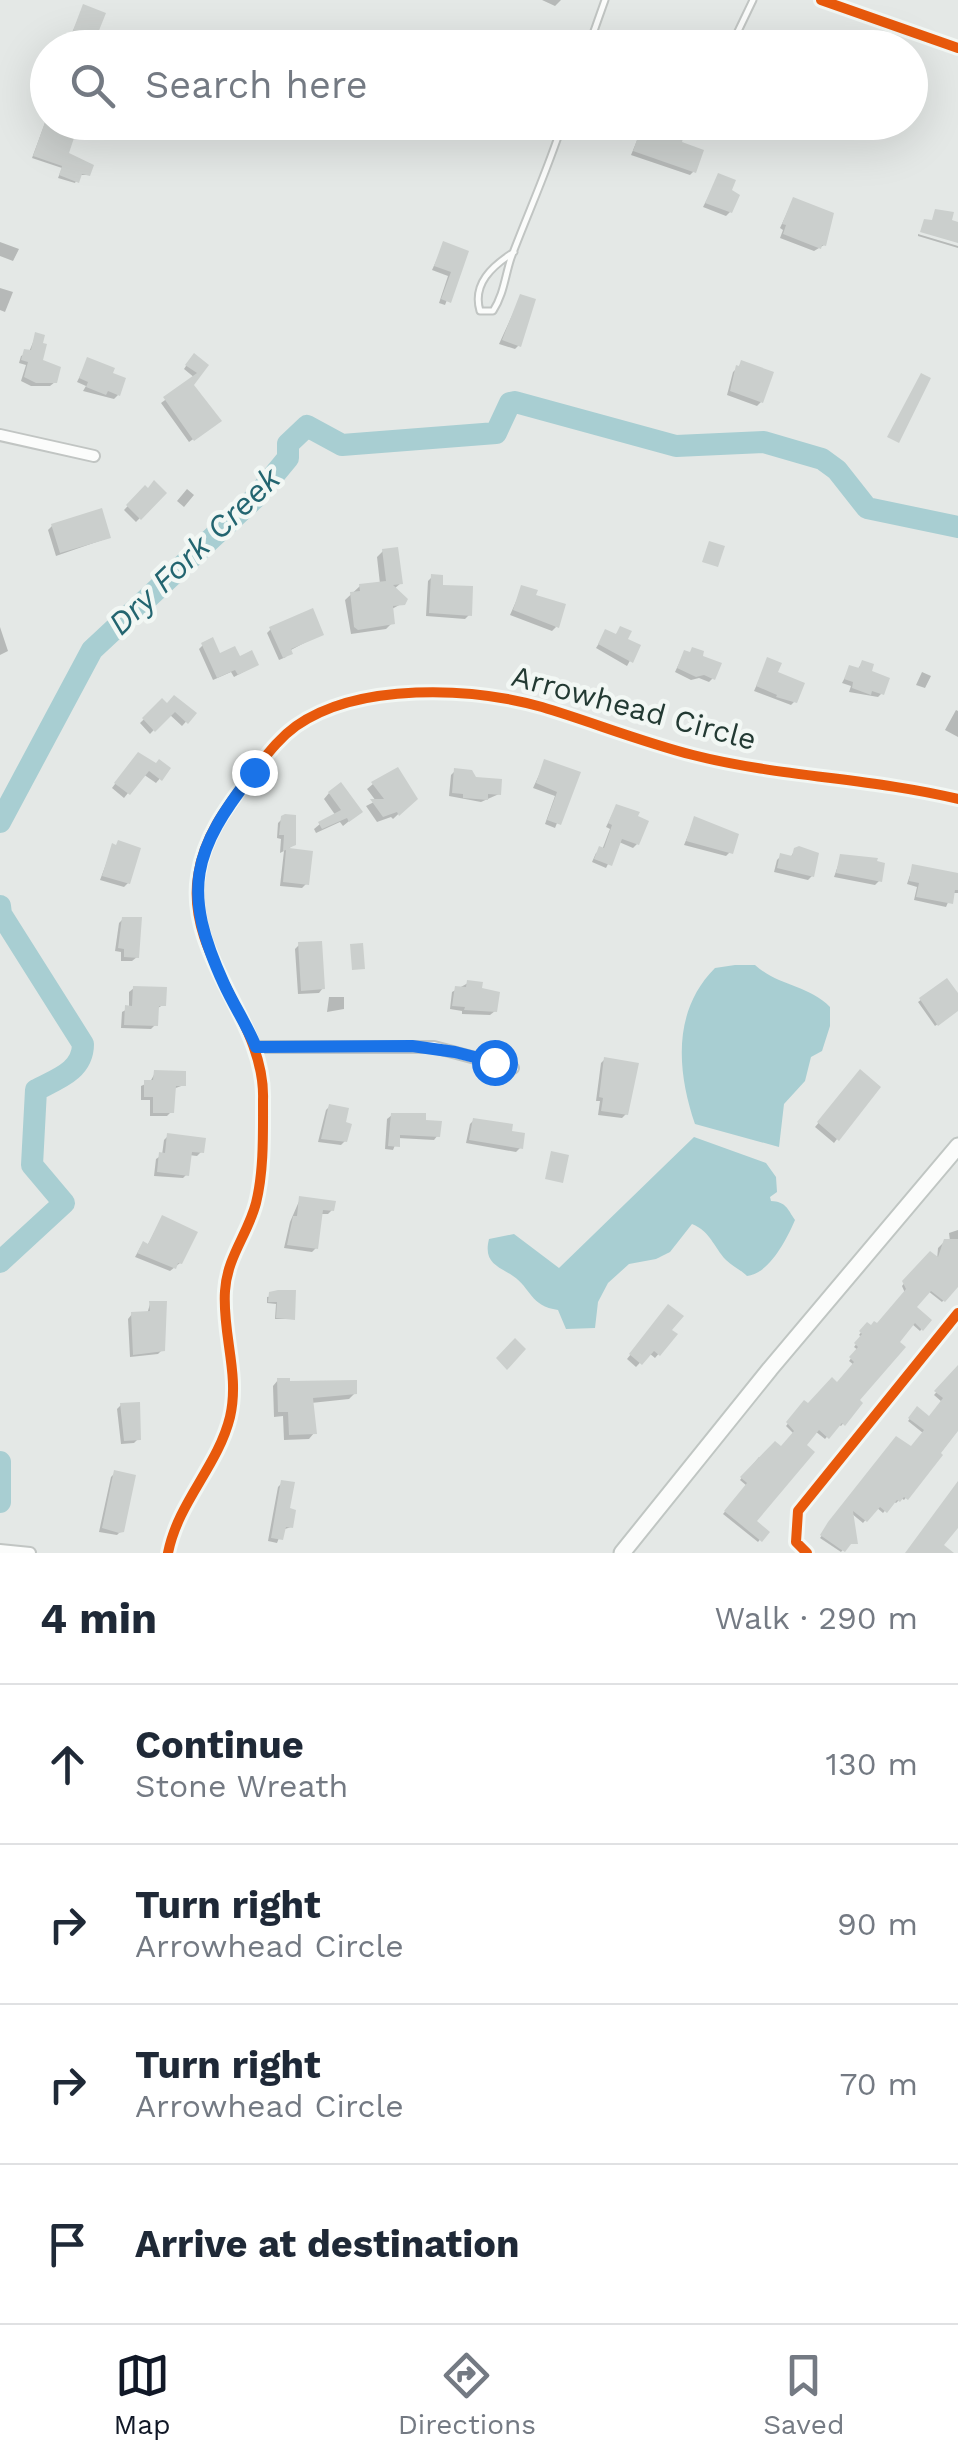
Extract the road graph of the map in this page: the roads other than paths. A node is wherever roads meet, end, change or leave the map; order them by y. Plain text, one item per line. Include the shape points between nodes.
1 (606, 0) edge
2 (753, 0) edge
3 (821, 0) edge
4 (595, 30) edge
5 (739, 30) edge
6 (907, 30) edge
7 (928, 37) edge
8 (958, 48) edge
9 (556, 140) edge
10 (514, 252) junction
11 (0, 435) edge
12 (94, 456) dead end
13 (958, 799) edge
14 (256, 1047) junction
15 (512, 1068) dead end
16 (958, 1146) edge
17 (958, 1313) edge
18 (0, 1550) edge
19 (30, 1553) edge
20 (168, 1553) edge
21 (622, 1553) edge
22 (807, 1553) edge

1 - 4 lane
2 - 5 lane
3 - 6 street
7 - 8 street
9 - 10 lane
10 - 10 lane via 499,302 492,311 480,311 482,281
11 - 12 street
13 - 14 street, Arrowhead Circle via 692,755 495,697 404,694 334,707 272,747 225,808 200,862 200,916
14 - 15 street via 434,1048
14 - 20 street, Arrowhead Circle via 263,1087 260,1186 224,1290 231,1408 214,1455 175,1524
16 - 21 main road
17 - 22 street via 798,1511 796,1542
18 - 19 street

